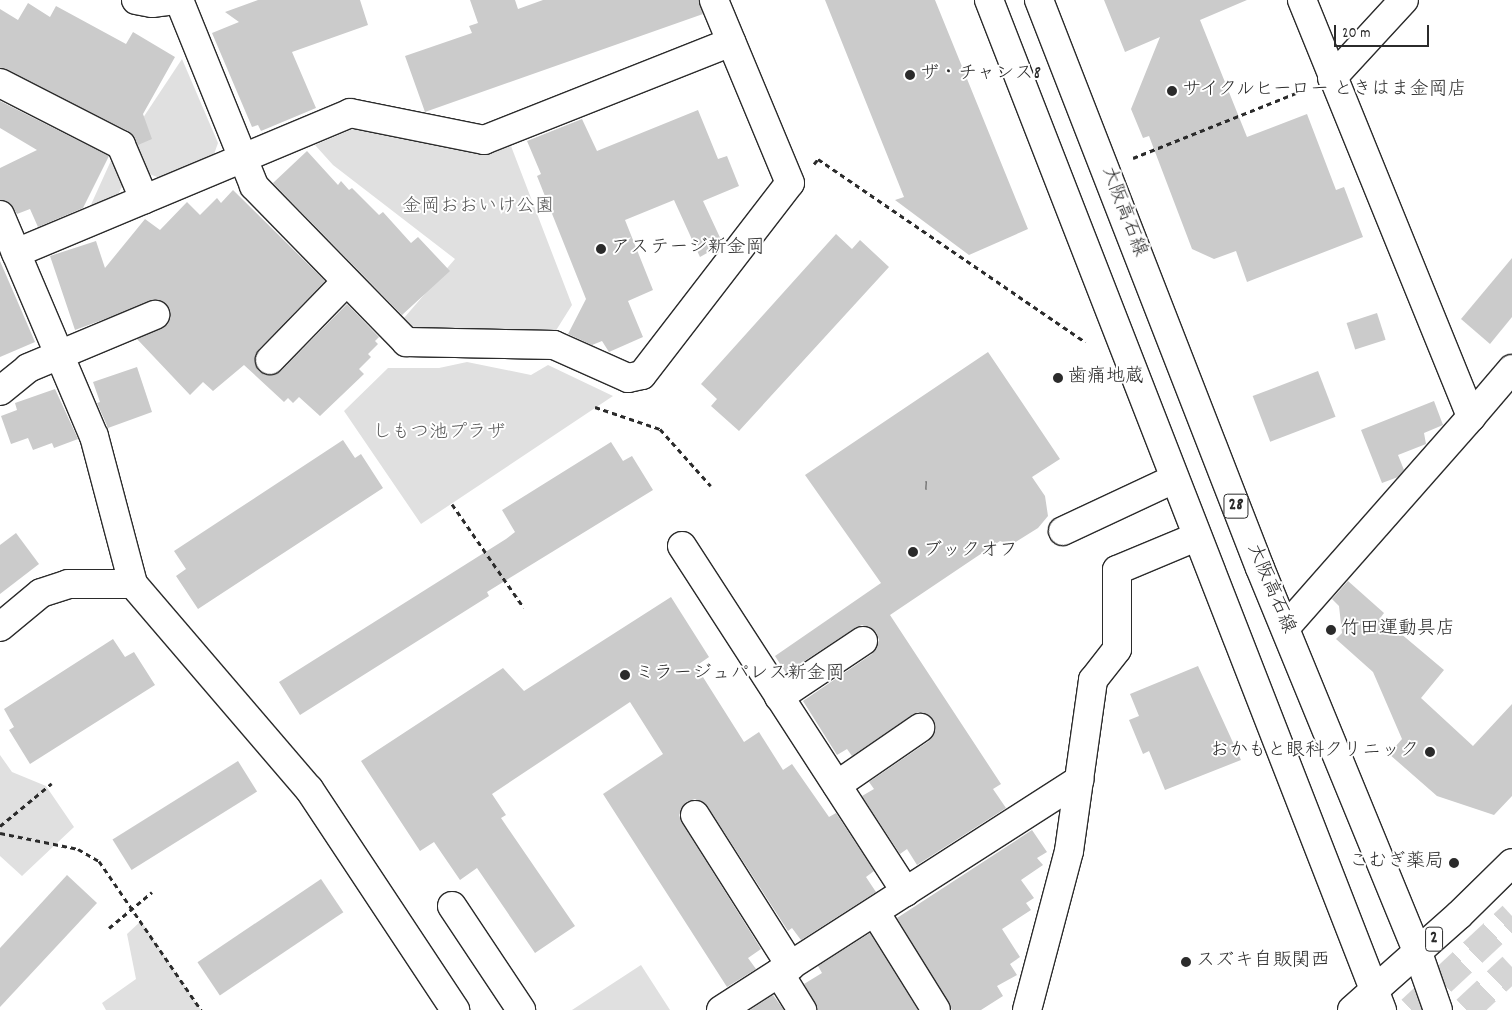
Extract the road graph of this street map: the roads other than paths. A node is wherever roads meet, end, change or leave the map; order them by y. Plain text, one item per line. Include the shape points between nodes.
1 (136, 0) edge
2 (178, 0) edge
3 (714, 0) edge
4 (989, 0) edge
5 (1039, 0) edge
6 (1302, 0) edge
7 (1404, 0) edge
8 (731, 42) junction
9 (1332, 78) junction
10 (0, 84) edge
11 (244, 158) junction
12 (144, 199) junction
13 (0, 215) edge
14 (16, 253) junction
15 (345, 283) junction
16 (155, 315) dead end
17 (60, 356) junction
18 (270, 360) dead end
19 (1512, 369) edge
20 (0, 392) edge
21 (1470, 417) junction
22 (1174, 479) junction
23 (1063, 530) dead end
24 (1196, 537) junction
25 (682, 546) dead end
26 (133, 584) junction
27 (0, 627) edge
28 (1286, 627) junction
29 (863, 641) dead end
30 (780, 697) junction
31 (920, 728) dead end
32 (1080, 780) junction
33 (837, 785) junction
34 (694, 815) dead end
35 (1512, 863) edge
36 (906, 892) junction
37 (452, 906) dead end
38 (875, 912) junction
39 (1418, 953) junction
40 (785, 969) junction
41 (1377, 1001) edge
42 (455, 1010) edge
43 (521, 1010) edge
44 (721, 1010) edge
45 (802, 1010) edge
46 (936, 1010) edge
47 (1027, 1010) edge
48 (1352, 1010) edge
49 (1438, 1010) edge

1 - 2 street via 152,3
2 - 11 street
3 - 8 street
4 - 22 street
5 - 28 street, 大阪高石線 / 28
6 - 9 street
7 - 9 street
8 - 11 street via 484,140 350,113
8 - 15 street via 790,183 642,376 628,378 554,345 406,342
9 - 21 street
10 - 12 street via 121,145
11 - 12 street
11 - 15 street via 254,186
12 - 14 street
13 - 14 street
14 - 17 street
15 - 18 street
16 - 17 street
17 - 20 street via 28,368
17 - 26 street via 94,436
19 - 21 street
21 - 28 street
22 - 23 street
22 - 24 street
24 - 32 street via 1117,570 1118,649 1093,680
24 - 41 street
25 - 30 street
26 - 27 street via 68,584 41,593
26 - 42 street via 309,790
28 - 39 street, 大阪高石線 / 28
29 - 30 street
30 - 33 street
31 - 33 street
32 - 36 street
32 - 47 street via 1069,851
33 - 36 street
34 - 40 street
35 - 39 street, 2
36 - 38 street
37 - 43 street
38 - 40 street
38 - 46 street
39 - 41 street, 2
39 - 49 street, 大阪高石線 / 28
40 - 44 street
40 - 45 street
41 - 48 street, 2

